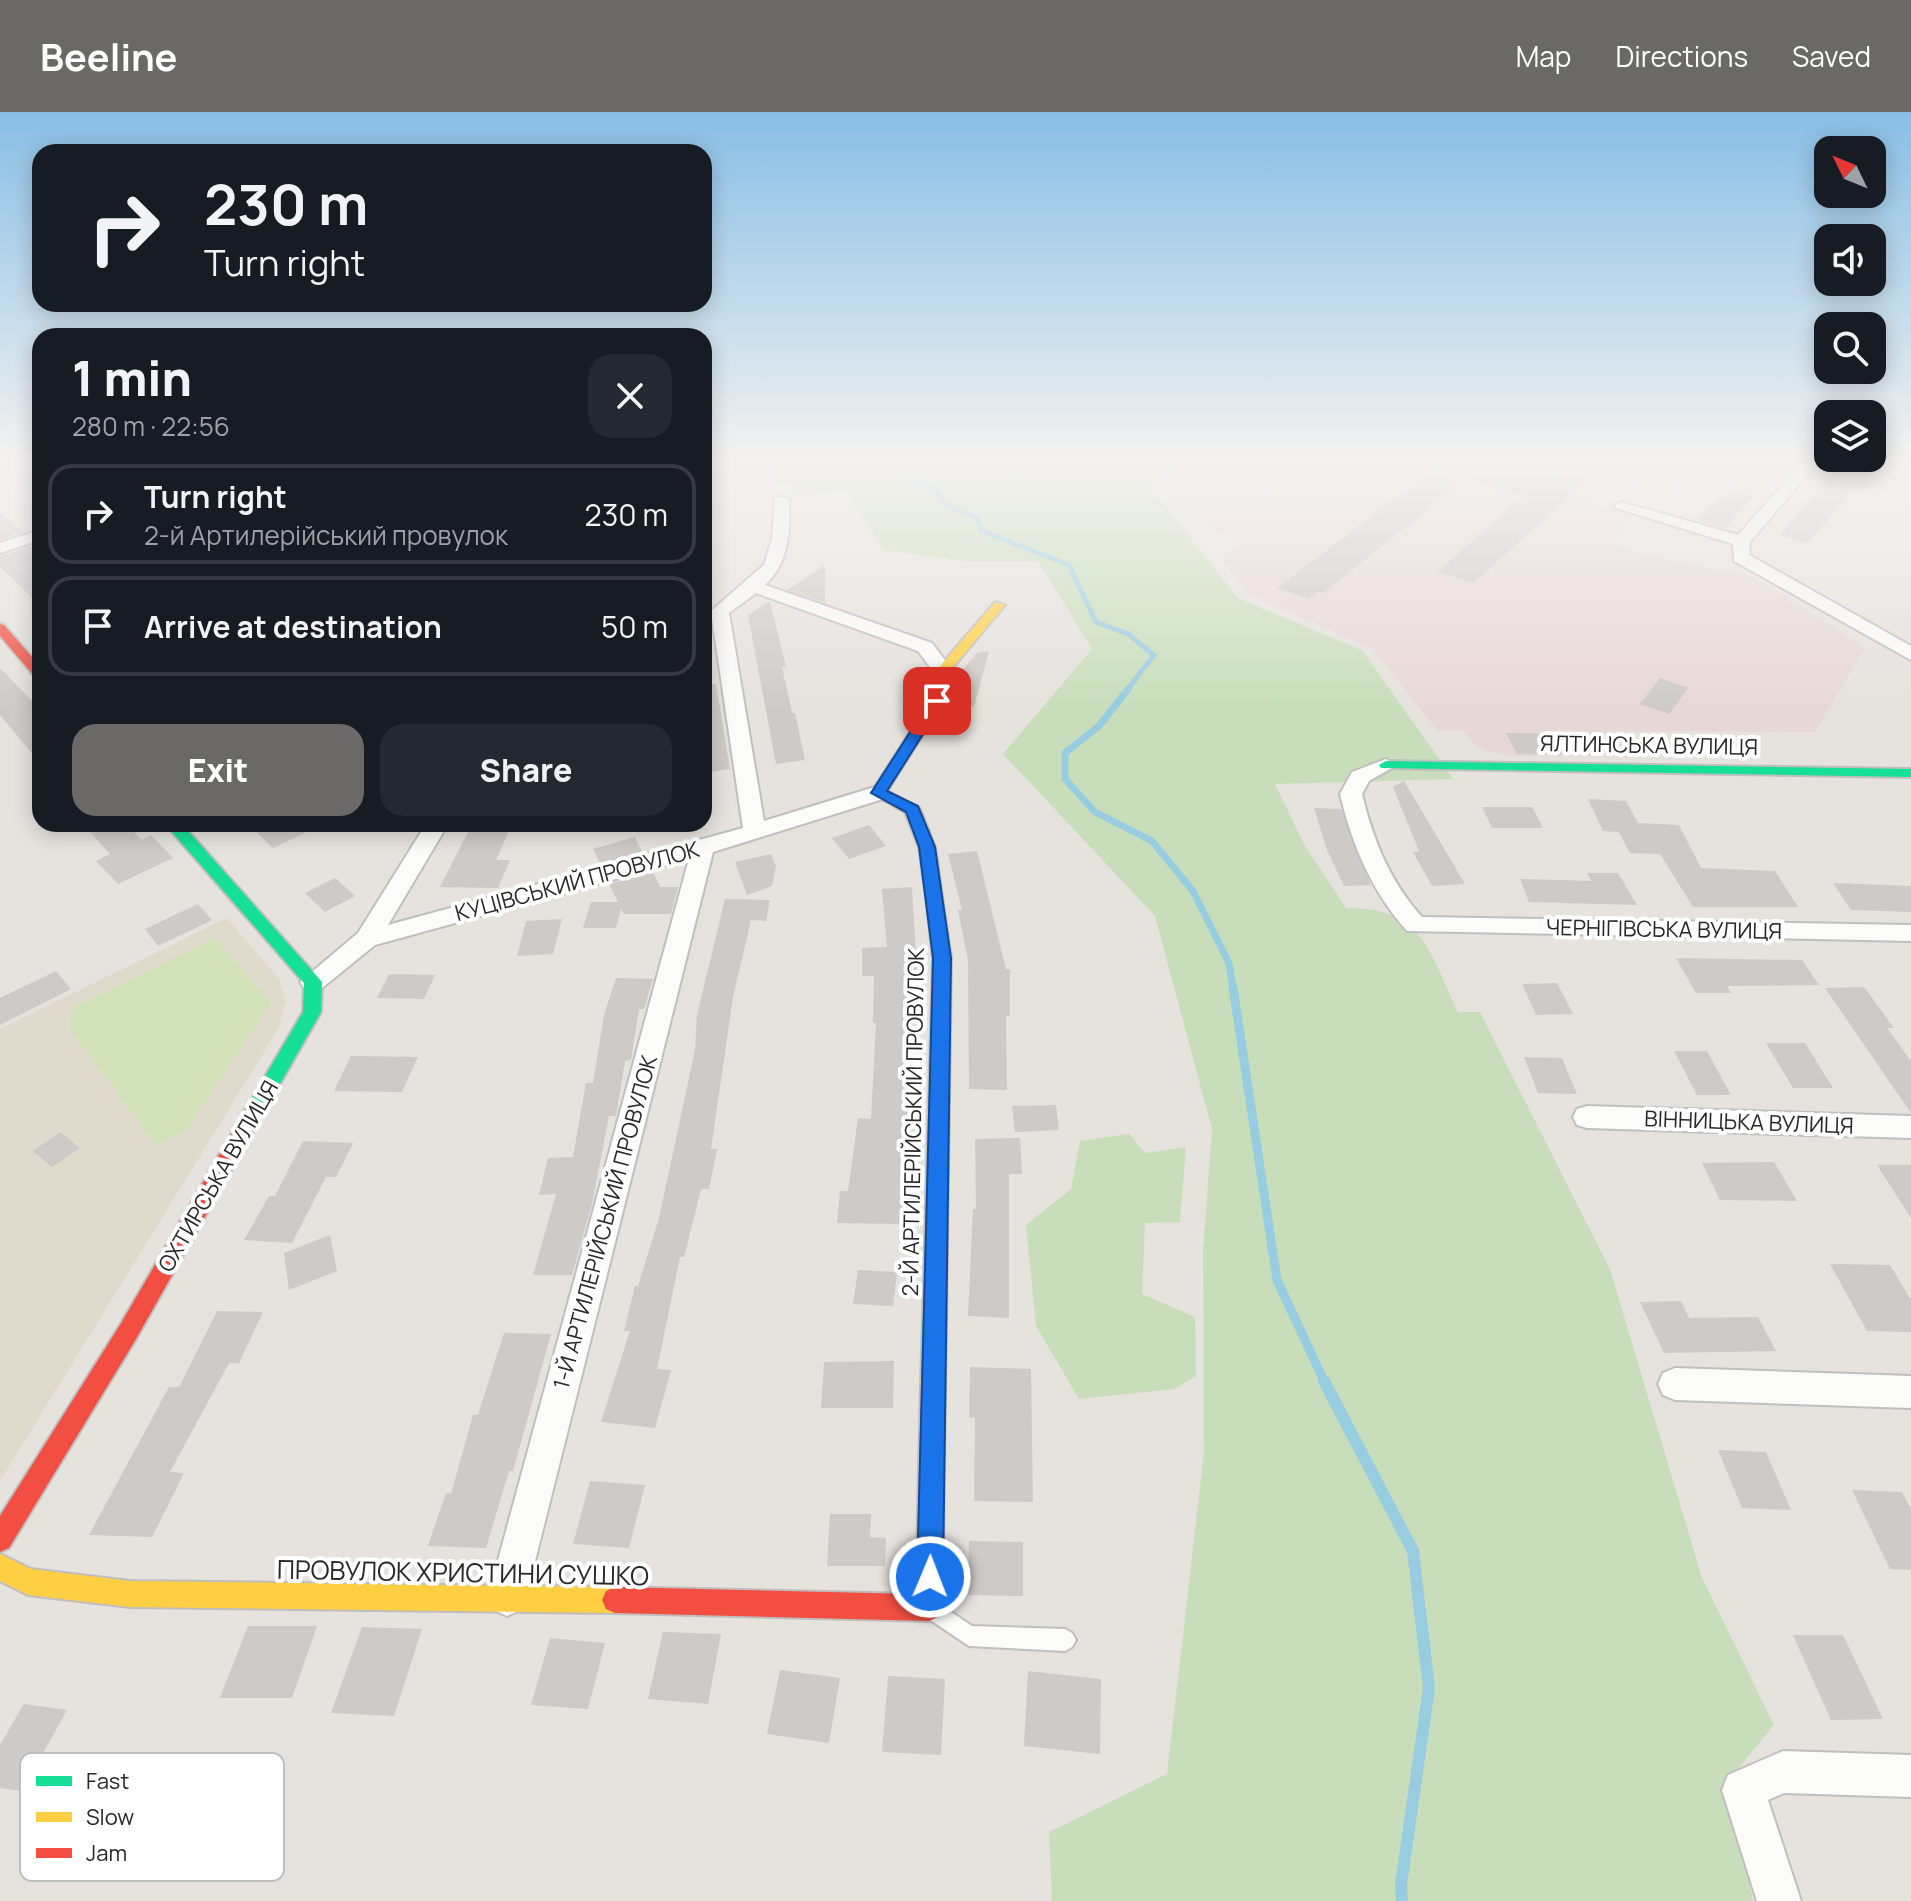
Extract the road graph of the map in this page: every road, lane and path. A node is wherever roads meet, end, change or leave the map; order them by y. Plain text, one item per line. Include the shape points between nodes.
1 (781, 544) edge
2 (1742, 544) edge
3 (755, 587) junction
4 (999, 605) dead end
5 (0, 628) edge
6 (1911, 654) edge
7 (32, 665) edge
8 (943, 671) junction
9 (1386, 765) joint
10 (1911, 773) edge
11 (878, 793) junction
12 (754, 830) junction
13 (180, 832) edge
14 (432, 832) edge
15 (703, 848) junction
16 (1911, 933) edge
17 (367, 939) junction
18 (313, 982) junction
19 (1587, 1117) dead end
20 (1911, 1127) edge
21 (1675, 1384) dead end
22 (1911, 1392) edge
23 (0, 1539) edge
24 (0, 1567) edge
25 (507, 1597) junction
26 (929, 1608) junction
27 (1065, 1640) dead end
28 (1911, 1776) edge
29 (1779, 1901) edge

1 - 3 street via 778,559
2 - 6 street via 1740,557
3 - 8 street via 925,647
3 - 12 street via 720,611
4 - 8 street
5 - 7 street
8 - 11 street via 937,701
9 - 10 street, ЯЛТИНСЬКА ВУЛИЦЯ
9 - 16 street, ЧЕРНІГІВСЬКА ВУЛИЦЯ via 1360,777 1351,794 1380,876 1397,907 1416,925
11 - 12 street, КУЦІВСЬКИЙ ПРОВУЛОК
11 - 26 street, 2-Й АРТИЛЕРІЙСЬКИЙ ПРОВУЛОК via 912,809 927,847 942,958
12 - 15 street, КУЦІВСЬКИЙ ПРОВУЛОК
13 - 18 street
14 - 17 street
15 - 17 street, КУЦІВСЬКИЙ ПРОВУЛОК
15 - 25 street, 1-Й АРТИЛЕРІЙСЬКИЙ ПРОВУЛОК
17 - 18 street
18 - 23 street, ОХТИРСЬКА ВУЛИЦЯ via 312,1012 128,1332
19 - 20 street, ВІННИЦЬКА ВУЛИЦЯ
21 - 22 street
24 - 25 street, ПРОВУЛОК ХРИСТИНИ СУШКО via 28,1582 130,1594
25 - 26 street, ПРОВУЛОК ХРИСТИНИ СУШКО
26 - 27 lane via 969,1636
28 - 29 street via 1783,1772 1743,1790

